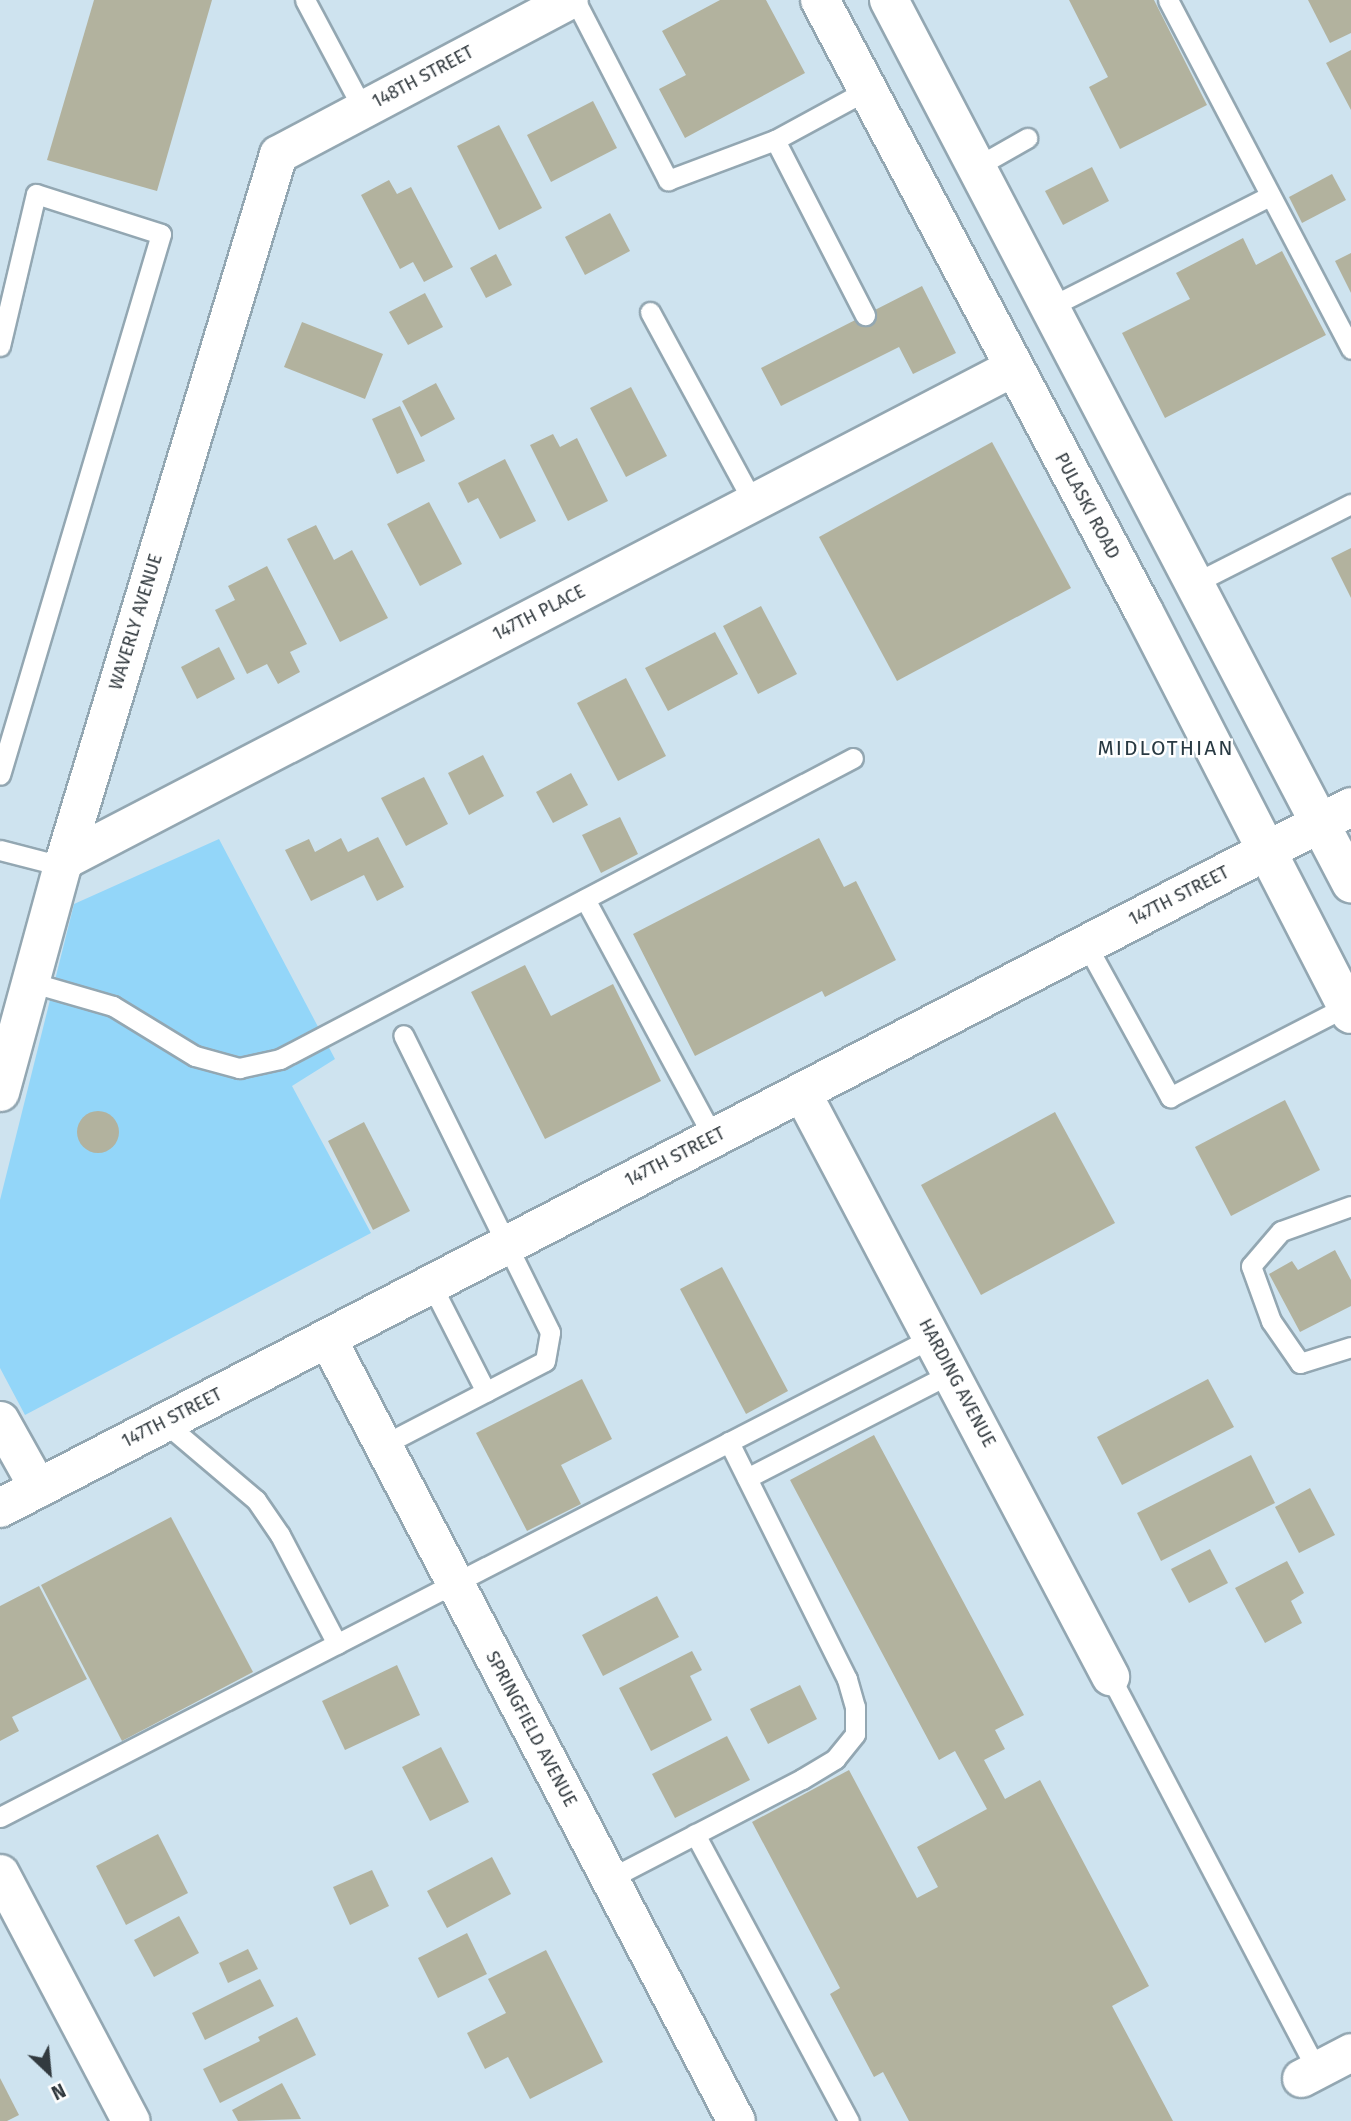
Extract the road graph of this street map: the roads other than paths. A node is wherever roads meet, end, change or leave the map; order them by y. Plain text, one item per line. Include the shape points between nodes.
1 (305, 0) edge
2 (569, 0) edge
3 (575, 0) edge
4 (820, 0) edge
5 (889, 0) edge
6 (1168, 0) edge
7 (867, 90) junction
8 (363, 110) junction
9 (1027, 138) dead end
10 (775, 139) junction
11 (278, 154) joint
12 (976, 167) junction
13 (1270, 196) junction
14 (1050, 307) junction
15 (650, 312) dead end
16 (865, 315) dead end
17 (0, 346) edge
18 (1351, 349) edge
19 (1013, 367) junction
20 (753, 502) junction
21 (1351, 504) edge
22 (1195, 583) junction
23 (853, 758) dead end
24 (0, 775) edge
25 (1335, 815) edge
26 (0, 850) edge
27 (1265, 851) junction
28 (63, 863) junction
29 (1351, 883) edge
30 (585, 899) junction
31 (1086, 944) junction
32 (30, 982) junction
33 (1349, 1010) edge
34 (403, 1035) dead end
35 (801, 1091) junction
36 (0, 1092) edge
37 (713, 1137) junction
38 (1351, 1206) edge
39 (507, 1244) junction
40 (431, 1284) junction
41 (933, 1337) junction
42 (327, 1338) junction
43 (1347, 1349) edge
44 (951, 1373) junction
45 (486, 1392) junction
46 (0, 1420) edge
47 (164, 1422) junction
48 (729, 1442) junction
49 (383, 1446) junction
50 (747, 1478) junction
51 (38, 1488) junction
52 (0, 1508) edge
53 (455, 1583) junction
54 (337, 1644) junction
55 (1110, 1676) joint
56 (0, 1817) edge
57 (695, 1834) junction
58 (0, 1873) edge
59 (609, 1878) junction
60 (1351, 2052) edge
61 (1309, 2074) joint
62 (131, 2121) edge
63 (736, 2121) edge
64 (849, 2121) edge

1 - 8 lane
2 - 8 street, 148TH STREET
3 - 10 lane via 668,180
4 - 7 main road, PULASKI ROAD
5 - 12 main road
6 - 13 lane
7 - 10 lane
7 - 19 main road, PULASKI ROAD
8 - 11 street, 148TH STREET
9 - 12 lane
10 - 16 lane
11 - 28 street, WAVERLY AVENUE
12 - 14 main road
13 - 14 lane
13 - 18 lane
14 - 22 main road
15 - 20 lane
17 - 24 lane via 36,194 161,234
19 - 20 street, 147TH PLACE
19 - 27 main road, PULASKI ROAD
20 - 28 street, 147TH PLACE
21 - 22 lane
22 - 25 main road
23 - 30 lane
25 - 27 main road, 147TH STREET
25 - 29 main road
26 - 28 lane
27 - 31 main road, 147TH STREET
27 - 33 main road, PULASKI ROAD
28 - 32 street, WAVERLY AVENUE
30 - 32 lane via 279,1059 239,1068 195,1056 113,1006
30 - 37 lane
31 - 33 lane via 1170,1097
31 - 35 main road, 147TH STREET
32 - 36 street, WAVERLY AVENUE
34 - 39 lane
35 - 37 main road, 147TH STREET
35 - 41 street, HARDING AVENUE
37 - 39 main road, 147TH STREET
38 - 43 lane via 1281,1231 1251,1266 1270,1321 1300,1363
39 - 40 main road, 147TH STREET
39 - 45 lane via 550,1332 545,1361
40 - 42 main road, 147TH STREET
40 - 45 lane
41 - 44 street, HARDING AVENUE
41 - 48 lane
42 - 47 main road, 147TH STREET
42 - 49 street, SPRINGFIELD AVENUE
44 - 50 lane
44 - 55 street, HARDING AVENUE
45 - 49 lane
46 - 51 street
47 - 51 main road, 147TH STREET
47 - 54 lane via 256,1500 280,1535
48 - 50 lane
48 - 53 lane
49 - 53 street, SPRINGFIELD AVENUE
50 - 57 lane via 847,1679 855,1707 855,1734 835,1759
51 - 52 main road, 147TH STREET
53 - 54 lane
53 - 59 street, SPRINGFIELD AVENUE
54 - 56 lane
55 - 61 lane
57 - 59 lane
57 - 64 lane
58 - 62 street
59 - 63 street, SPRINGFIELD AVENUE
60 - 61 street

